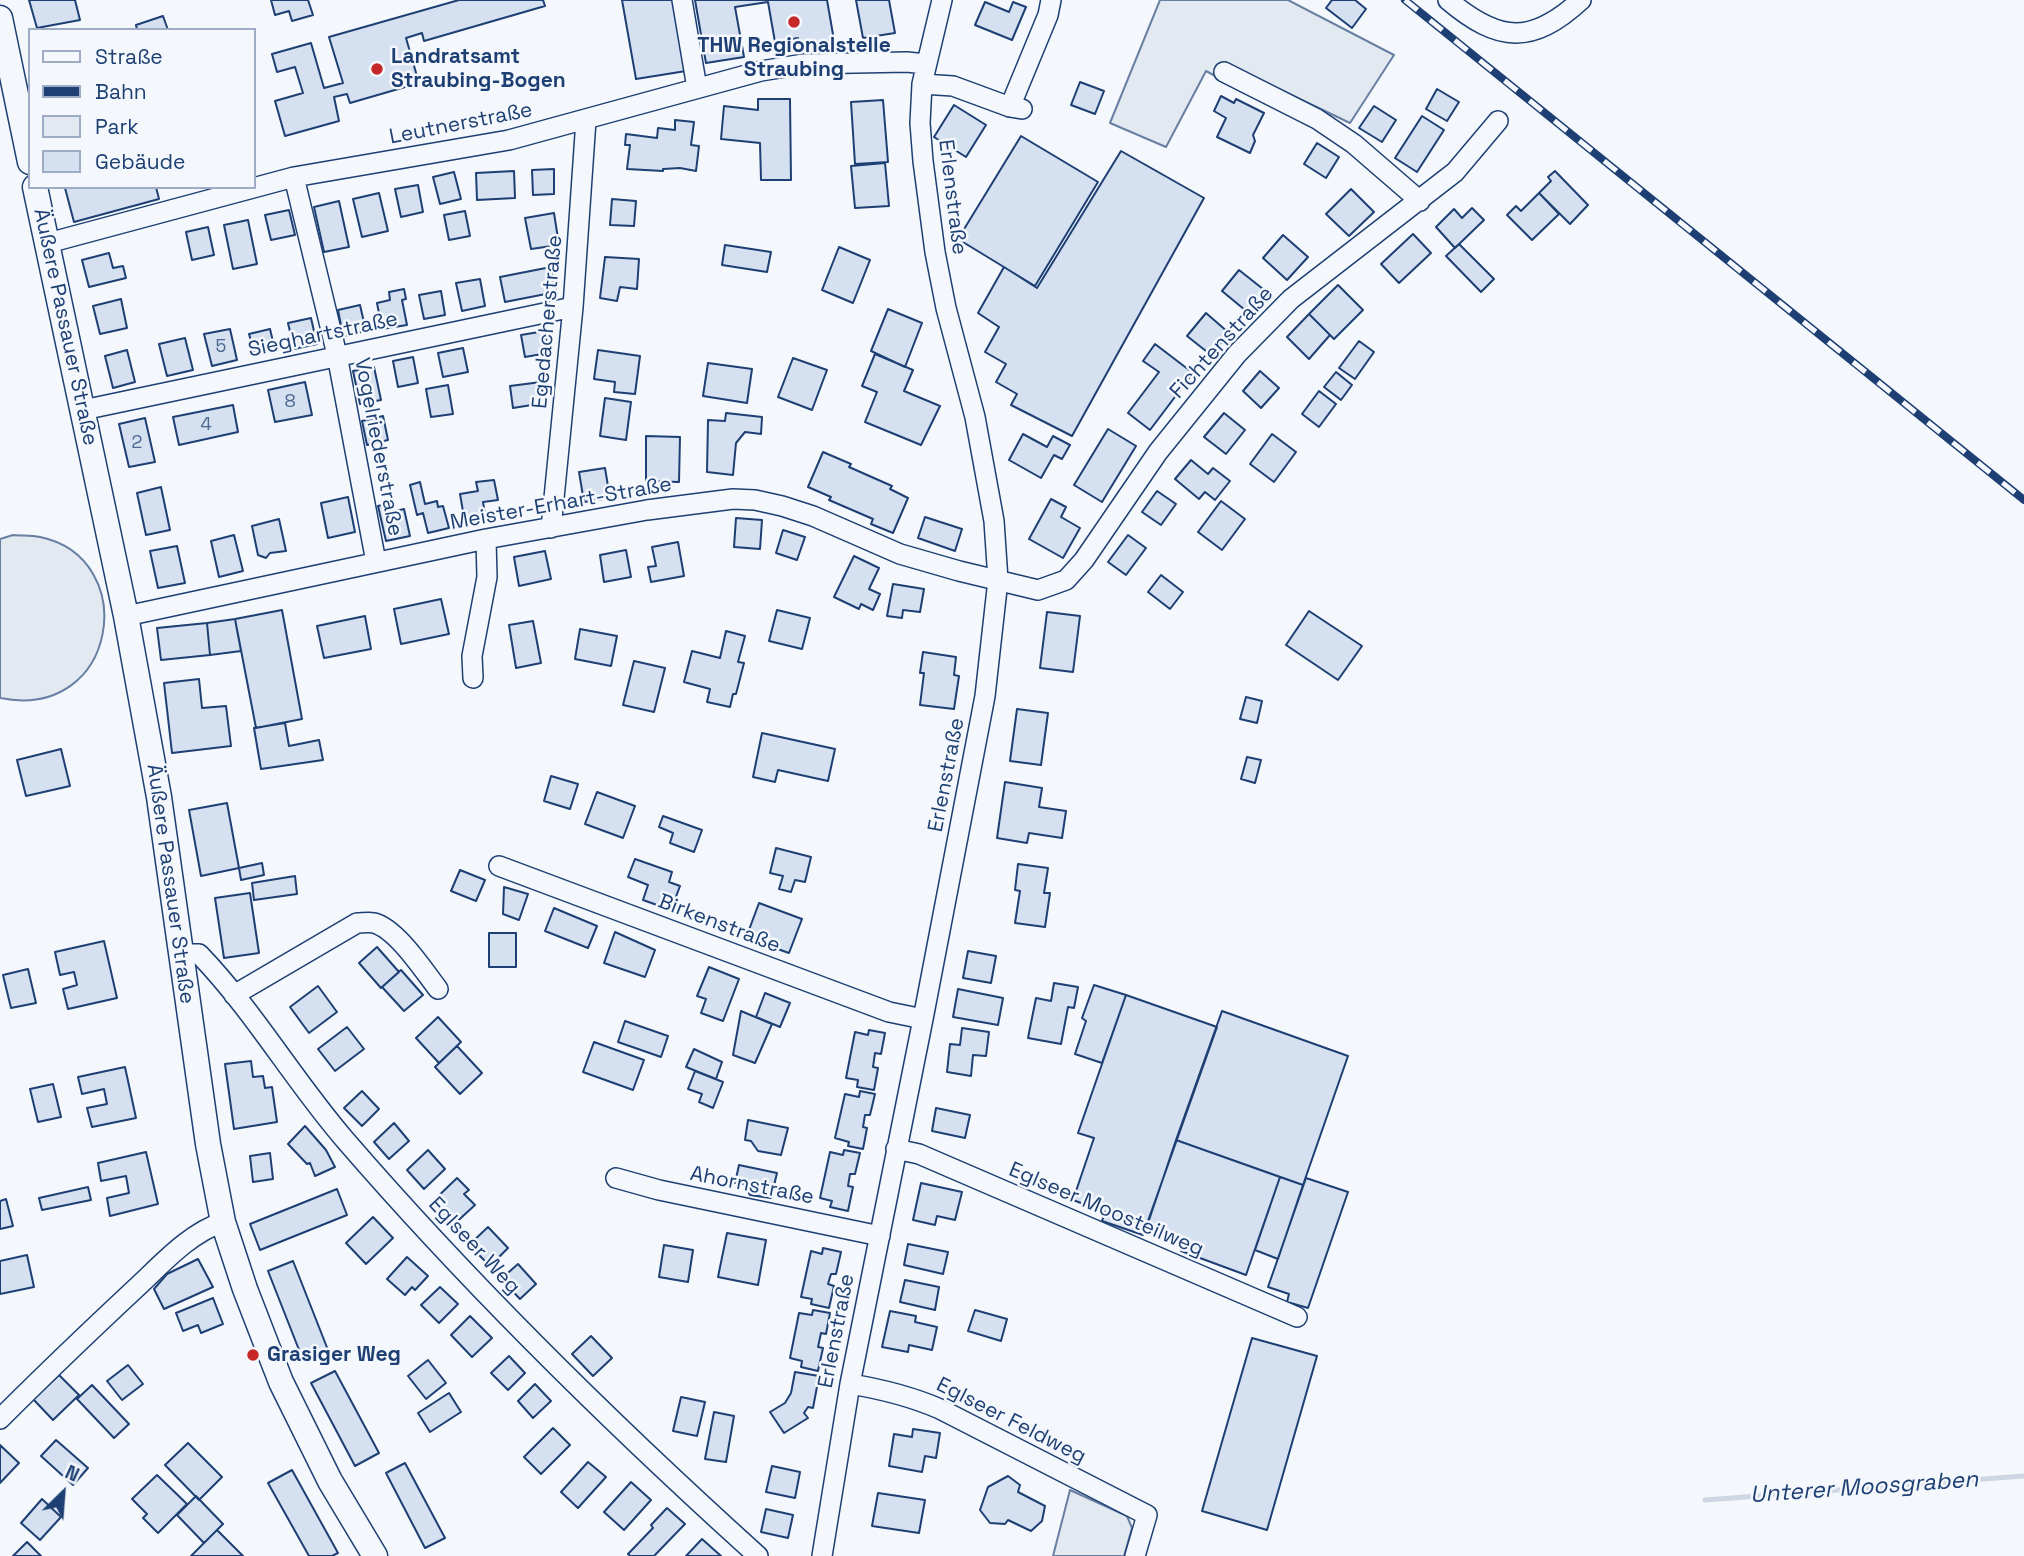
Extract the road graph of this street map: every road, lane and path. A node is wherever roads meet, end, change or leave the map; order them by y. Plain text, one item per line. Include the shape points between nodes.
1 (682, 0) edge
2 (942, 0) edge
3 (1051, 0) edge
4 (1448, 0) edge
5 (1581, 0) edge
6 (0, 18) edge
7 (925, 64) junction
8 (1224, 72) dead end
9 (922, 84) junction
10 (697, 88) junction
11 (586, 120) junction
12 (1498, 121) dead end
13 (28, 152) edge
14 (294, 177) junction
15 (256, 187) edge
16 (35, 189) edge
17 (249, 189) edge
18 (1420, 201) junction
19 (48, 243) junction
20 (573, 307) junction
21 (337, 355) junction
22 (83, 410) junction
23 (551, 528) junction
24 (486, 539) junction
25 (376, 562) junction
26 (998, 580) junction
27 (126, 617) junction
28 (473, 678) dead end
29 (499, 866) dead end
30 (181, 954) junction
31 (438, 989) dead end
32 (234, 995) junction
33 (923, 1019) junction
34 (896, 1149) junction
35 (616, 1178) dead end
36 (223, 1222) junction
37 (880, 1236) junction
38 (1297, 1317) dead end
39 (849, 1384) junction
40 (0, 1419) edge
41 (375, 1556) edge
42 (758, 1556) edge
43 (822, 1556) edge
44 (1135, 1556) edge

1 - 10 street
2 - 7 street, Erlenstraße
3 - 9 street via 1017,108 953,86
4 - 5 street via 1486,26 1513,34 1536,31 1560,19
6 - 13 main road
7 - 9 street, Erlenstraße
7 - 10 street, Leutnerstraße via 804,64
8 - 18 street via 1317,119
9 - 26 street, Erlenstraße via 920,123 929,208 946,308 975,417 994,521
10 - 11 street, Leutnerstraße
11 - 14 street, Leutnerstraße via 509,140
11 - 20 street, Egedacherstraße
12 - 18 street, Fichtenstraße via 1455,172
14 - 15 street, Leutnerstraße
14 - 21 street, Vogelriederstraße
16 - 19 main road, Äußere Passauer Straße
17 - 19 street, Leutnerstraße
18 - 26 street, Fichtenstraße via 1291,299 1237,354 1158,452 1108,528 1066,580 1038,590
19 - 22 main road, Äußere Passauer Straße
20 - 21 street, Sieghartstraße
20 - 23 street, Egedacherstraße
21 - 22 street, Sieghartstraße
21 - 25 street, Vogelriederstraße
22 - 27 main road, Äußere Passauer Straße
23 - 24 street, Meister-Erhart-Straße
23 - 26 street, Meister-Erhart-Straße via 712,500 755,500 813,516 900,554
24 - 25 street, Meister-Erhart-Straße
24 - 28 street via 487,577 472,656
25 - 27 street, Meister-Erhart-Straße
26 - 33 street, Erlenstraße via 985,696
27 - 30 main road, Äußere Passauer Straße via 159,797
29 - 33 street, Birkenstraße via 889,1012
30 - 32 street, Eglseer Weg via 199,954
30 - 36 main road, Äußere Passauer Straße
31 - 32 street via 389,933 374,923 357,923
32 - 42 street, Eglseer Weg via 325,1115 444,1249 665,1471
33 - 34 street, Erlenstraße
34 - 37 street, Erlenstraße
34 - 38 street, Eglseer Moosteilweg via 919,1154
35 - 37 street, Ahornstraße
36 - 40 street via 208,1227 169,1257
36 - 41 main road, Äußere Passauer Straße via 281,1382 330,1481
37 - 39 street, Erlenstraße
39 - 43 street, Erlenstraße
39 - 44 street, Eglseer Feldweg via 893,1392 940,1409 1147,1515

